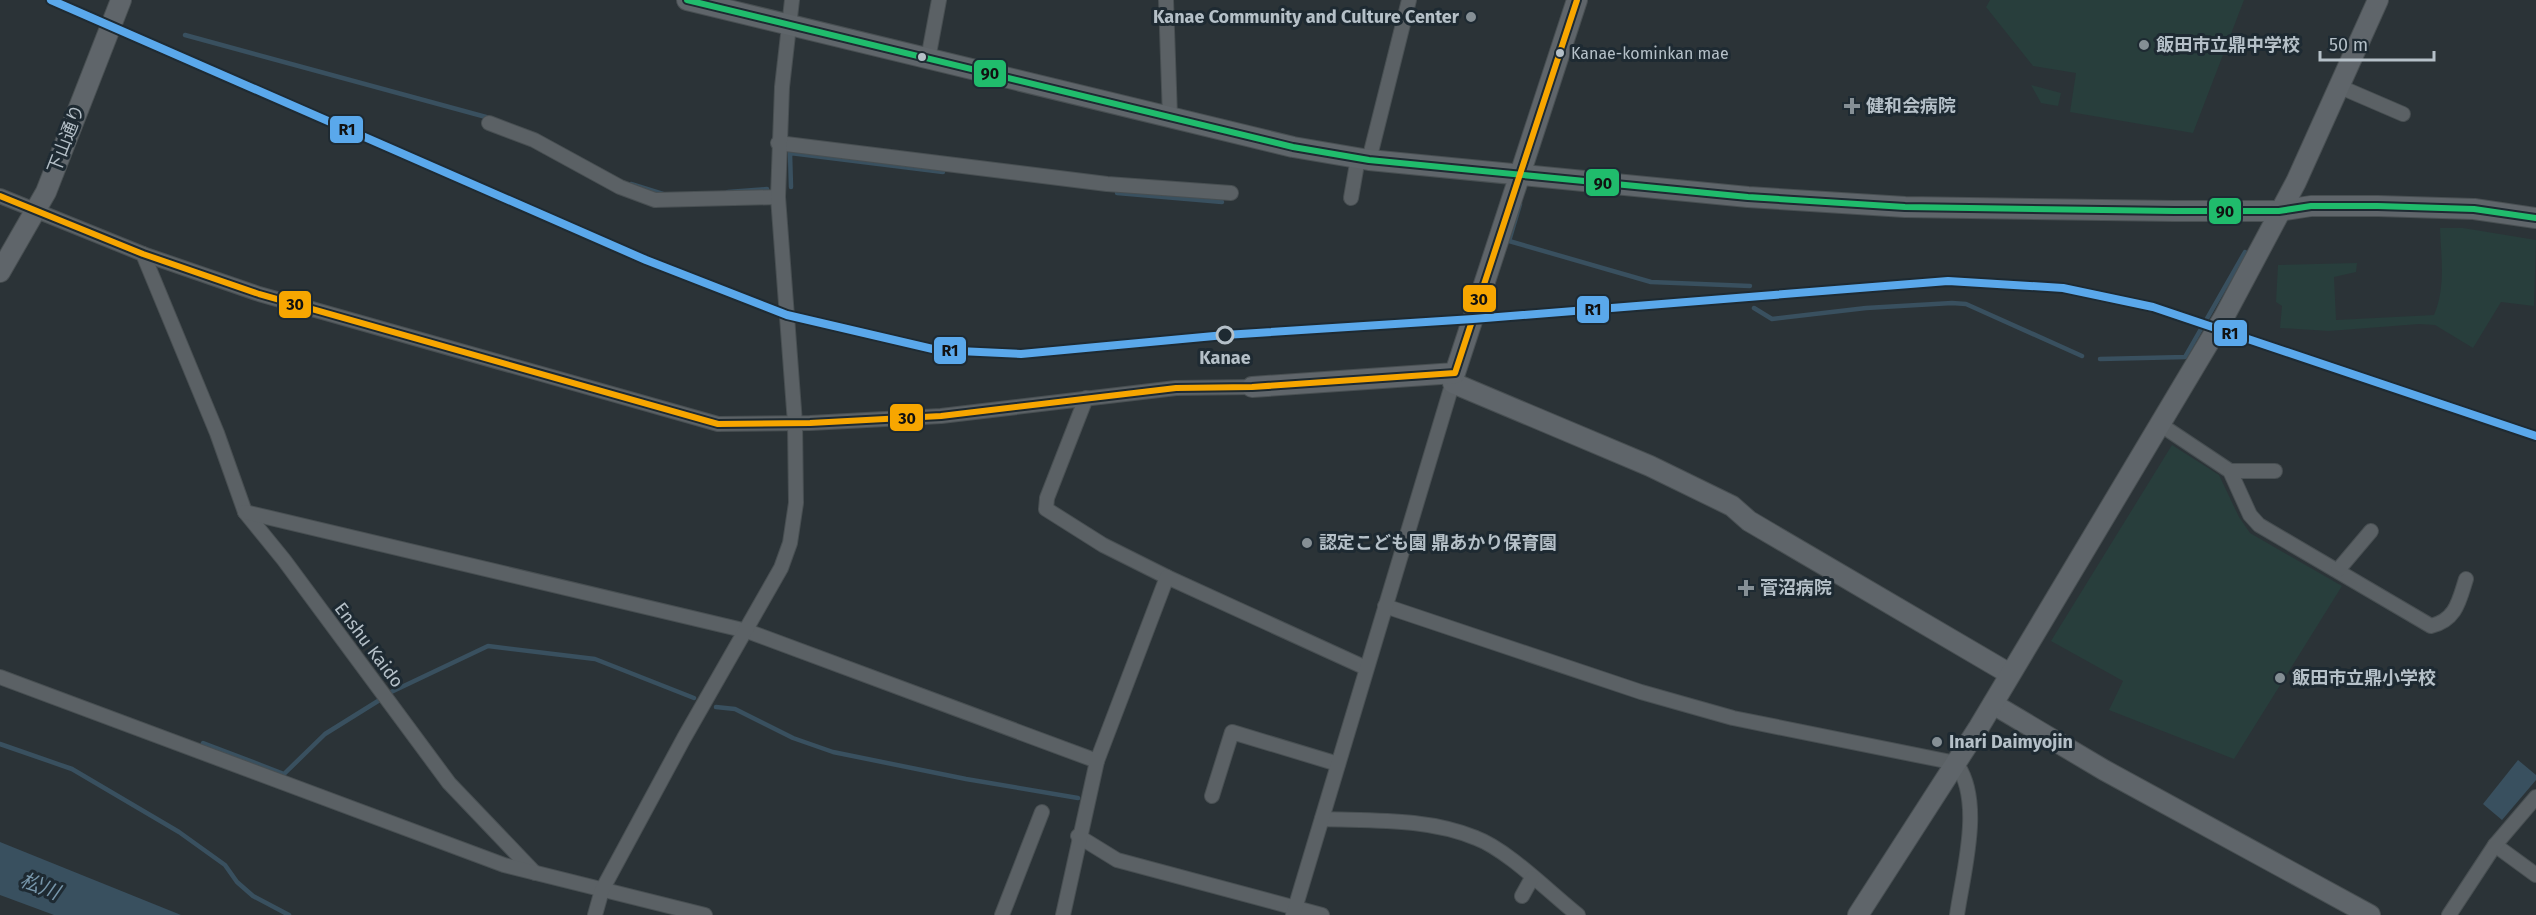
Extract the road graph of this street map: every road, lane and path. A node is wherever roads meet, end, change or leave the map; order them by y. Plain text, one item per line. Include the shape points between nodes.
1 (121, 0) edge
2 (687, 0) edge
3 (792, 0) edge
4 (939, 0) edge
5 (1166, 0) edge
6 (1409, 0) edge
7 (1577, 0) edge
8 (2378, 0) edge
9 (790, 25) junction
10 (928, 58) junction
11 (2338, 86) junction
12 (2403, 114) dead end
13 (1170, 117) junction
14 (489, 123) dead end
15 (778, 143) junction
16 (1363, 159) junction
17 (1520, 173) junction
18 (1231, 193) dead end
19 (0, 196) edge
20 (778, 197) junction
21 (1351, 198) dead end
22 (37, 211) junction
23 (2279, 211) junction
24 (2536, 218) edge
25 (143, 254) junction
26 (0, 272) edge
27 (1454, 378) junction
28 (1252, 387) joint
29 (1086, 398) junction
30 (795, 423) junction
31 (2161, 425) junction
32 (2230, 471) junction
33 (2275, 471) dead end
34 (245, 512) junction
35 (2371, 531) dead end
36 (2338, 570) junction
37 (1167, 577) junction
38 (2466, 579) dead end
39 (1385, 606) junction
40 (747, 631) junction
41 (1366, 668) junction
42 (2010, 674) junction
43 (0, 677) edge
44 (1993, 704) junction
45 (1097, 761) junction
46 (1956, 763) junction
47 (1338, 764) junction
48 (1212, 796) dead end
49 (2536, 797) edge
50 (1042, 813) dead end
51 (1322, 819) junction
52 (1078, 837) junction
53 (2495, 844) junction
54 (537, 875) junction
55 (2536, 875) edge
56 (1532, 878) junction
57 (602, 890) junction
58 (1522, 896) dead end
59 (1295, 910) edge
60 (595, 915) edge
61 (705, 915) edge
62 (1002, 915) edge
63 (1063, 915) edge
64 (1322, 915) edge
65 (1578, 915) edge
66 (1858, 915) edge
67 (1957, 915) edge
68 (2370, 915) edge
69 (2449, 915) edge

1 - 22 street, 下山通り
2 - 9 street
3 - 9 street
4 - 10 street
5 - 13 street
6 - 16 street
7 - 17 street
8 - 11 street
9 - 10 street
9 - 15 street
10 - 13 street
11 - 12 street
11 - 23 street
13 - 16 street via 1293,147
14 - 20 street via 534,140 620,187 655,200
15 - 18 street via 1107,184
15 - 20 street
16 - 17 street
16 - 21 street
17 - 23 street via 1748,197 1905,207
17 - 27 street
19 - 22 street
20 - 30 street
22 - 25 street
22 - 26 street, 下山通り
23 - 24 street via 2311,206 2450,207
23 - 31 street via 2224,317
25 - 30 street via 259,294 454,347 692,419 718,424
25 - 34 street, Enshu Kaido via 217,433
27 - 28 street
27 - 39 street
27 - 42 street via 1732,506 1749,521
28 - 29 street via 1176,388
29 - 30 street via 941,416
29 - 37 street via 1046,509
30 - 40 street via 796,503 790,543
31 - 32 street
31 - 42 street
32 - 33 street
32 - 36 street via 2250,515 2259,525
34 - 40 street
34 - 54 street, Enshu Kaido via 449,783
35 - 36 street
36 - 38 street via 2431,626 2452,616
37 - 41 street
37 - 45 street
39 - 41 street
39 - 46 street via 1641,692 1733,718
40 - 45 street
40 - 57 street
41 - 47 street
42 - 44 street
43 - 54 street
44 - 46 street
44 - 68 street via 2103,770
45 - 52 street
46 - 66 street
46 - 67 street via 1964,774 1970,804 1968,850
47 - 48 street via 1232,732
47 - 51 street
49 - 53 street
50 - 62 street
51 - 56 street via 1427,824 1477,838
51 - 59 street
52 - 59 street via 1118,860
52 - 63 street
53 - 55 street
53 - 69 street
54 - 57 street
56 - 58 street
56 - 65 street
57 - 60 street
57 - 61 street via 619,891
59 - 64 street

